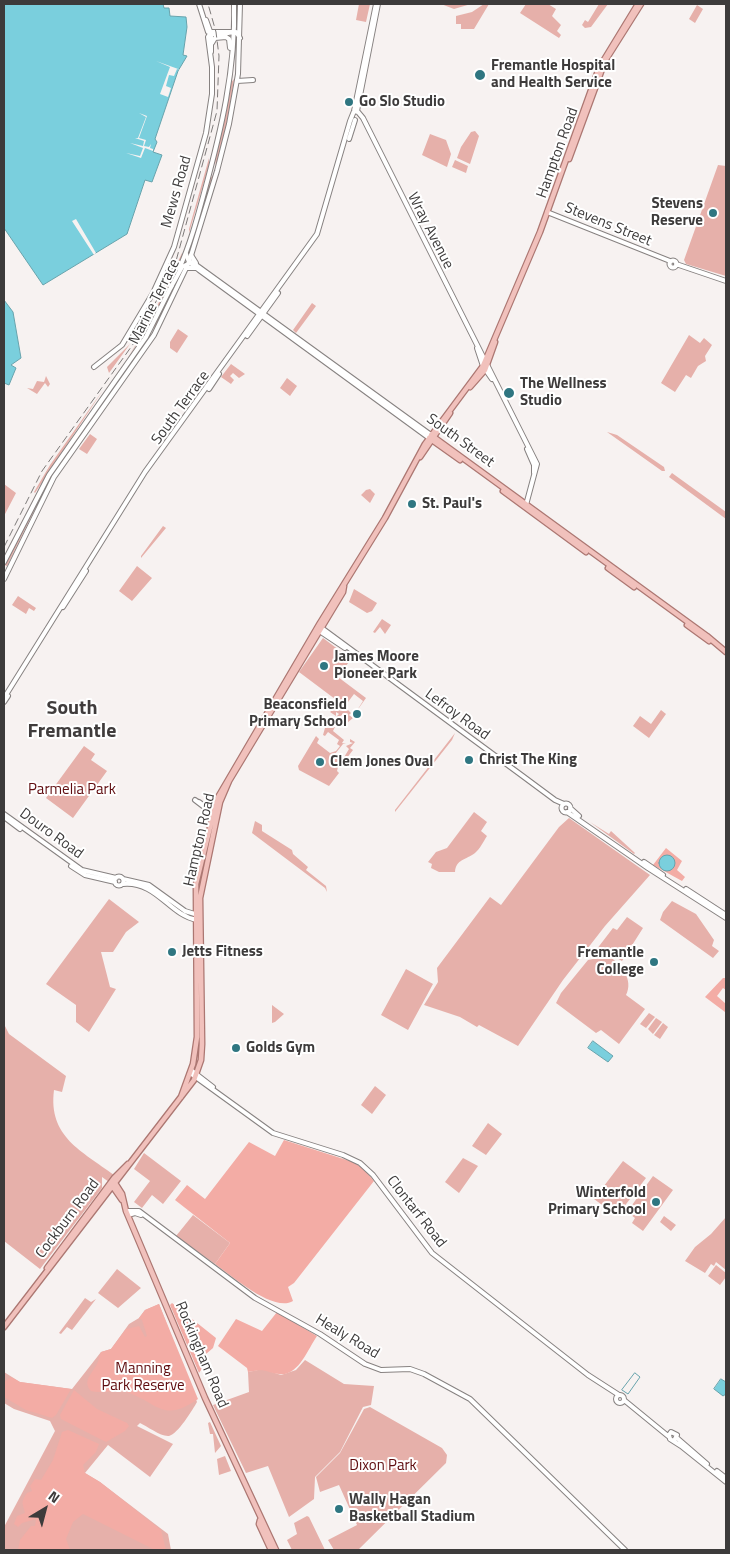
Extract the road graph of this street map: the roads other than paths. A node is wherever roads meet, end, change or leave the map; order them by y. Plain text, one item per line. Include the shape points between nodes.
1 (199, 4) edge
2 (234, 4) edge
3 (240, 4) edge
4 (377, 4) edge
5 (639, 4) edge
6 (240, 18) junction
7 (210, 32) junction
8 (233, 32) junction
9 (221, 37) junction
10 (240, 38) junction
11 (211, 46) junction
12 (232, 55) junction
13 (212, 64) junction
14 (252, 80) dead end
15 (237, 81) junction
16 (356, 112) junction
17 (357, 120) junction
18 (364, 123) junction
19 (548, 212) junction
20 (186, 254) junction
21 (191, 254) junction
22 (189, 262) junction
23 (186, 268) junction
24 (200, 269) junction
25 (726, 281) edge
26 (171, 287) junction
27 (261, 314) junction
28 (495, 341) junction
29 (490, 348) junction
30 (478, 350) junction
31 (485, 365) junction
32 (94, 367) dead end
33 (88, 428) junction
34 (431, 438) junction
35 (69, 445) junction
36 (520, 505) junction
37 (16, 553) junction
38 (4, 562) edge
39 (4, 570) edge
40 (4, 578) edge
41 (319, 629) junction
42 (714, 643) junction
43 (726, 652) edge
44 (4, 698) edge
45 (4, 702) edge
46 (555, 800) junction
47 (216, 801) junction
48 (205, 804) junction
49 (564, 804) junction
50 (561, 808) junction
51 (569, 810) junction
52 (215, 812) junction
53 (4, 816) edge
54 (115, 880) junction
55 (123, 881) junction
56 (726, 916) edge
57 (197, 917) junction
58 (191, 1071) junction
59 (196, 1075) junction
60 (181, 1097) junction
61 (113, 1184) junction
62 (127, 1213) junction
63 (4, 1327) edge
64 (669, 1434) junction
65 (675, 1439) junction
66 (726, 1478) edge
67 (726, 1482) edge
68 (260, 1520) junction
69 (271, 1550) edge
70 (276, 1550) edge
71 (625, 1550) edge

1 - 7 street, Mews Road
2 - 8 street, Marine Terrace
3 - 6 street, Marine Terrace
4 - 16 street, South Terrace
5 - 19 main road, Hampton Road via 602,60
6 - 8 street
6 - 10 street, Marine Terrace
7 - 8 street
7 - 11 street
7 - 13 street, Mews Road via 207,39
8 - 9 street
8 - 10 street
8 - 12 street, Marine Terrace
9 - 11 street via 214,39
9 - 12 street via 229,40
10 - 15 street, Marine Terrace
11 - 13 street
12 - 20 street, Marine Terrace via 222,122
13 - 32 street, Mews Road via 212,94 206,133 174,247 122,346
14 - 15 street
15 - 21 street, Marine Terrace via 218,171
16 - 17 street, South Terrace
16 - 17 street
16 - 18 street, Wray Avenue
16 - 27 street, South Terrace via 319,231
17 - 18 street, Wray Avenue
17 - 27 street, South Terrace via 322,230
18 - 30 street, Wray Avenue
19 - 25 street, Stevens Street via 670,263
19 - 28 main road, Hampton Road
20 - 22 street
20 - 26 street, Marine Terrace
21 - 22 street, Marine Terrace
21 - 24 street
22 - 23 street, Marine Terrace
22 - 24 street, South Street
22 - 26 street via 182,267
23 - 24 street
23 - 33 street, Marine Terrace via 154,335
24 - 27 street, South Street
26 - 35 street, Marine Terrace via 146,337
27 - 34 street, South Street
27 - 44 street, South Terrace via 145,472
27 - 45 street, South Terrace via 147,473
28 - 29 main road, Hampton Road
28 - 31 main road, Hampton Road
29 - 30 street
29 - 31 main road, Hampton Road
30 - 31 street, Wray Avenue
31 - 34 main road, Hampton Road
31 - 36 street, Wray Avenue via 534,461 534,471
33 - 35 street via 82,430
33 - 37 street, Marine Terrace via 54,477
34 - 36 main road, South Street
34 - 36 main road, South Street via 506,490
34 - 41 main road, Hampton Road
35 - 38 street, Marine Terrace via 41,489
36 - 42 main road, South Street
36 - 42 main road, South Street
37 - 39 street
37 - 40 street, Marine Terrace
41 - 46 street, Lefroy Road
41 - 47 main road, Hampton Road
41 - 52 main road, Hampton Road via 229,782
42 - 43 main road, South Street
46 - 49 street, Lefroy Road
46 - 50 street, Lefroy Road
47 - 48 street via 210,806
47 - 52 main road, Hampton Road
48 - 52 street
48 - 52 street via 195,800
49 - 50 street
49 - 51 street, Lefroy Road via 568,804
50 - 51 street, Lefroy Road
51 - 56 street, Lefroy Road
52 - 57 main road, Hampton Road
53 - 54 street, Douro Road via 81,873
54 - 55 street via 118,885
54 - 55 street via 120,876
55 - 57 street via 149,885
57 - 58 main road, Hampton Road via 197,1037
57 - 59 main road, Hampton Road via 202,1044
58 - 59 street, Clontarf Road
58 - 60 main road, Hampton Road
59 - 60 main road, Hampton Road via 188,1092
59 - 64 street, Clontarf Road via 273,1133 360,1163 373,1175 432,1253
60 - 61 main road, Hampton Road
61 - 62 main road, Rockingham Road via 122,1194
61 - 63 main road, Cockburn Road
62 - 68 main road, Rockingham Road
62 - 71 street, Healy Road via 135,1209 255,1298 320,1334 365,1364 381,1370 410,1369 470,1399
64 - 65 street
64 - 65 street via 675,1433
65 - 66 street
65 - 67 street
68 - 69 main road, Rockingham Road
68 - 70 main road, Rockingham Road

